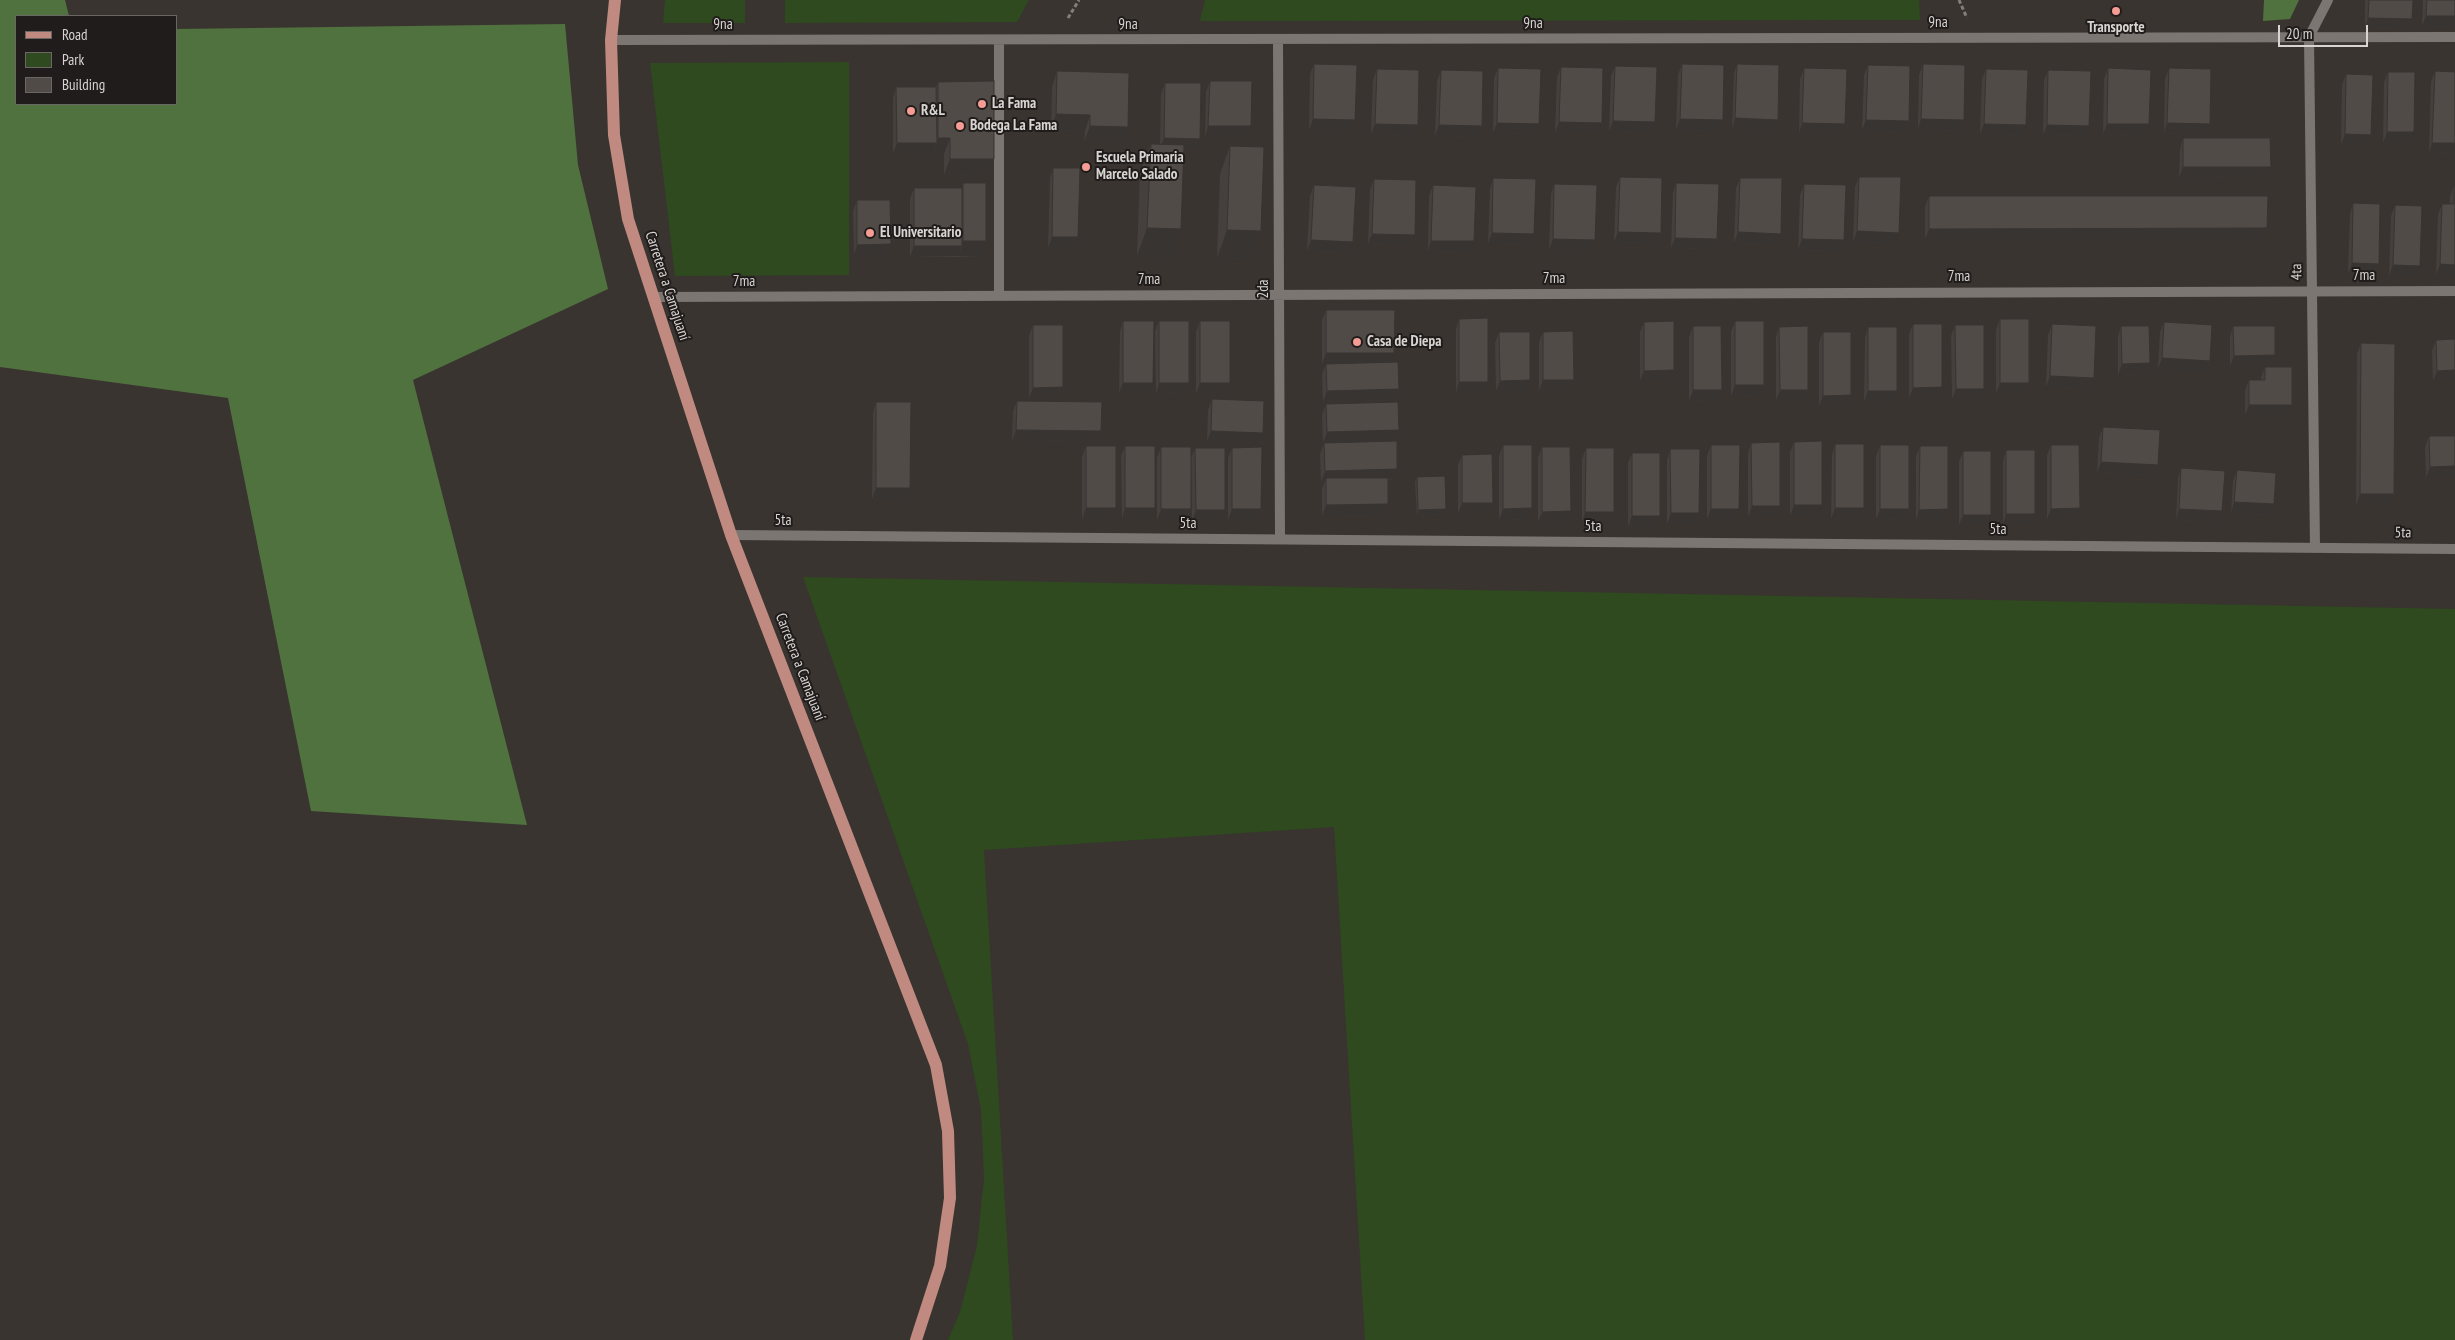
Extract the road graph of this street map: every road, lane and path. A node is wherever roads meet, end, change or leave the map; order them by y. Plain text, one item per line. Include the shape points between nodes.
1 (615, 0) edge
2 (2328, 0) edge
3 (2309, 37) junction
4 (2455, 37) edge
5 (1278, 39) junction
6 (611, 40) junction
7 (999, 40) junction
8 (2312, 291) junction
9 (2455, 291) edge
10 (1279, 294) junction
11 (999, 296) junction
12 (654, 297) junction
13 (731, 535) junction
14 (1280, 540) junction
15 (2315, 548) junction
16 (2455, 549) edge
17 (916, 1340) edge

1 - 6 main road, Carretera a Camajuaní
2 - 3 street, 4ta
3 - 4 street, 9na
3 - 5 street, 9na
3 - 8 street, 4ta
5 - 7 street, 9na
5 - 10 street, 2da
6 - 7 street, 9na
6 - 12 main road, Carretera a Camajuaní via 614,135 628,219
7 - 11 street
8 - 9 street, 7ma
8 - 10 street, 7ma
8 - 15 street, 4ta
10 - 11 street, 7ma
10 - 14 street, 2da
11 - 12 street, 7ma
12 - 13 main road, Carretera a Camajuaní
13 - 14 street, 5ta
13 - 17 main road, Carretera a Camajuaní via 936,1065 948,1131 950,1198 940,1266
14 - 15 street, 5ta
15 - 16 street, 5ta

